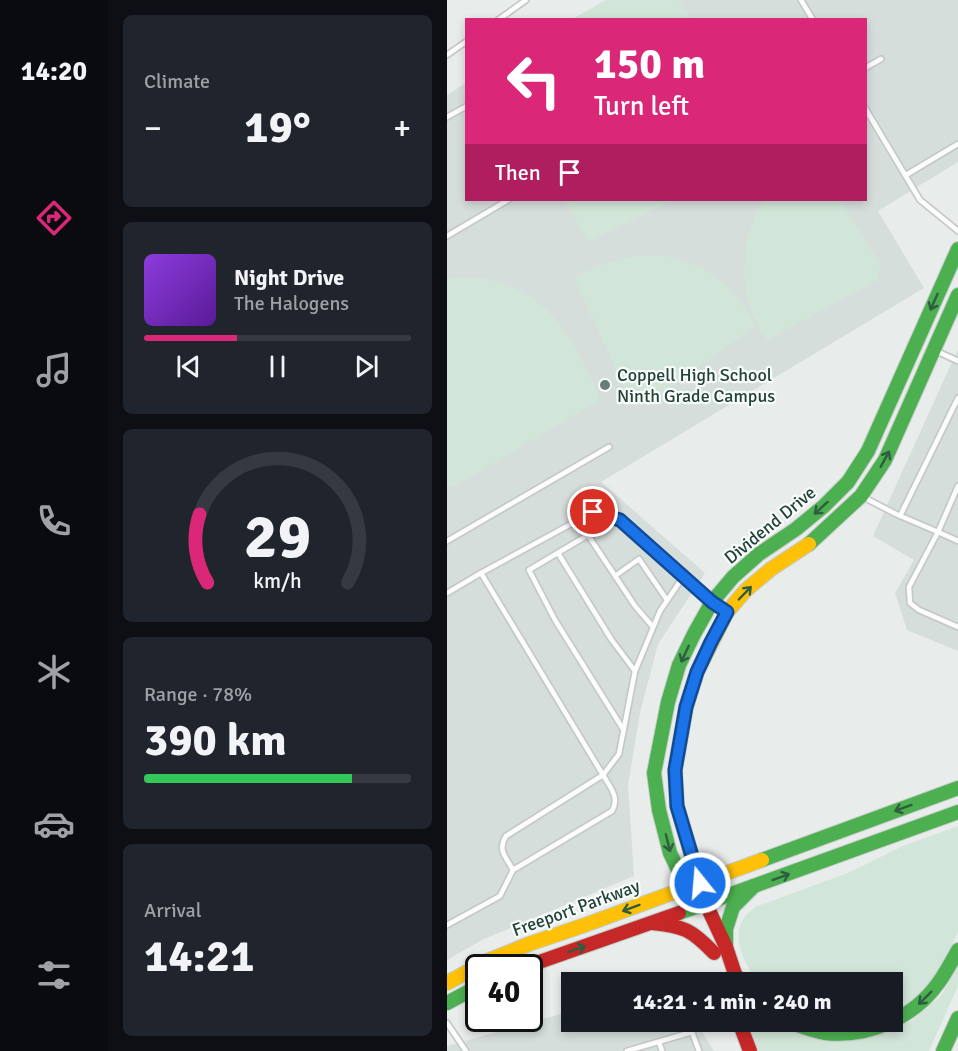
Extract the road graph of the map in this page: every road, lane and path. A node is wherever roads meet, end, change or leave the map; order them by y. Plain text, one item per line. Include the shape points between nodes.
1 (526, 0) edge
2 (801, 0) edge
3 (501, 18) edge
4 (812, 18) edge
5 (465, 42) edge
6 (447, 55) edge
7 (881, 59) dead end
8 (867, 67) edge
9 (465, 107) edge
10 (867, 111) edge
11 (447, 117) edge
12 (958, 144) edge
13 (906, 175) junction
14 (506, 201) edge
15 (958, 231) edge
16 (447, 236) edge
17 (958, 249) edge
18 (958, 295) edge
19 (916, 342) junction
20 (934, 349) junction
21 (958, 361) edge
22 (958, 398) edge
23 (609, 447) dead end
24 (848, 482) junction
25 (958, 486) edge
26 (861, 496) junction
27 (900, 516) junction
28 (938, 532) junction
29 (447, 541) edge
30 (958, 541) edge
31 (558, 553) junction
32 (481, 573) junction
33 (615, 576) junction
34 (683, 576) junction
35 (447, 593) edge
36 (667, 600) junction
37 (712, 602) junction
38 (727, 612) junction
39 (653, 627) junction
40 (958, 627) edge
41 (635, 671) junction
42 (623, 729) junction
43 (603, 775) junction
44 (958, 788) edge
45 (958, 812) edge
46 (513, 870) junction
47 (700, 883) junction
48 (754, 886) junction
49 (686, 888) junction
50 (701, 905) junction
51 (652, 923) junction
52 (447, 925) edge
53 (720, 950) junction
54 (958, 950) edge
55 (543, 961) edge
56 (723, 972) edge
57 (734, 972) edge
58 (447, 983) edge
59 (465, 993) edge
60 (447, 1003) edge
61 (903, 1016) edge
62 (958, 1018) edge
63 (447, 1023) edge
64 (743, 1032) edge
65 (820, 1032) edge
66 (860, 1032) edge
67 (659, 1042) junction
68 (466, 1051) edge
69 (627, 1051) edge
70 (662, 1051) edge
71 (699, 1051) edge
72 (750, 1051) edge
73 (943, 1051) edge

1 - 3 lane
2 - 4 lane
5 - 6 lane
7 - 8 lane
9 - 11 lane
10 - 13 lane
12 - 13 lane
13 - 15 lane via 920,200
14 - 16 lane
17 -> 19 main road, Dividend Drive
18 - 20 main road, Dividend Drive
19 - 20 main road
19 - 24 main road, Dividend Drive via 868,451
20 - 21 lane
26 -> 20 main road, Dividend Drive via 885,460
22 - 27 lane
23 - 29 lane
24 - 26 main road
24 -> 37 main road, Dividend Drive via 796,529 759,554
25 - 28 lane
26 - 27 lane
38 -> 26 main road, Dividend Drive via 746,590 808,544
27 - 28 lane
28 - 30 lane
28 - 40 lane via 909,587 911,603
31 - 33 lane via 588,535
31 - 41 lane
31 - 42 lane via 528,570
32 - 34 lane via 593,512 620,520
32 - 35 lane
32 - 43 lane
33 - 36 lane via 639,559
33 - 39 lane
34 - 36 lane
34 - 37 lane
36 - 39 lane
37 - 38 lane
37 -> 49 main road, Dividend Drive via 679,665 667,702 654,773 670,853
38 - 47 main road, Dividend Drive via 697,672 686,707 675,770 677,806
39 - 41 lane
41 - 42 lane
42 - 43 lane via 619,754
43 - 46 lane via 506,836 502,851
43 - 46 lane via 615,795 612,812
44 -> 47 main road, Freeport Parkway
48 -> 45 main road, Freeport Parkway
46 - 52 lane via 500,896
47 - 49 main road, Freeport Parkway
47 - 50 main road, Dividend Drive
48 - 50 main road, Freeport Parkway
48 - 53 main road via 733,907
49 - 50 main road, Dividend Drive
49 -> 58 main road, Freeport Parkway via 529,944
50 - 51 main road, Freeport Parkway
50 - 53 main road
51 - 53 main road via 678,925
55 -> 51 main road, Freeport Parkway
53 - 56 main road
53 - 57 main road
54 -> 61 main road via 938,984
59 - 60 main road
62 - 73 main road
63 - 68 lane
64 - 72 main road
66 -> 65 main road
67 - 69 lane
67 - 70 lane
67 - 71 lane via 692,1032

